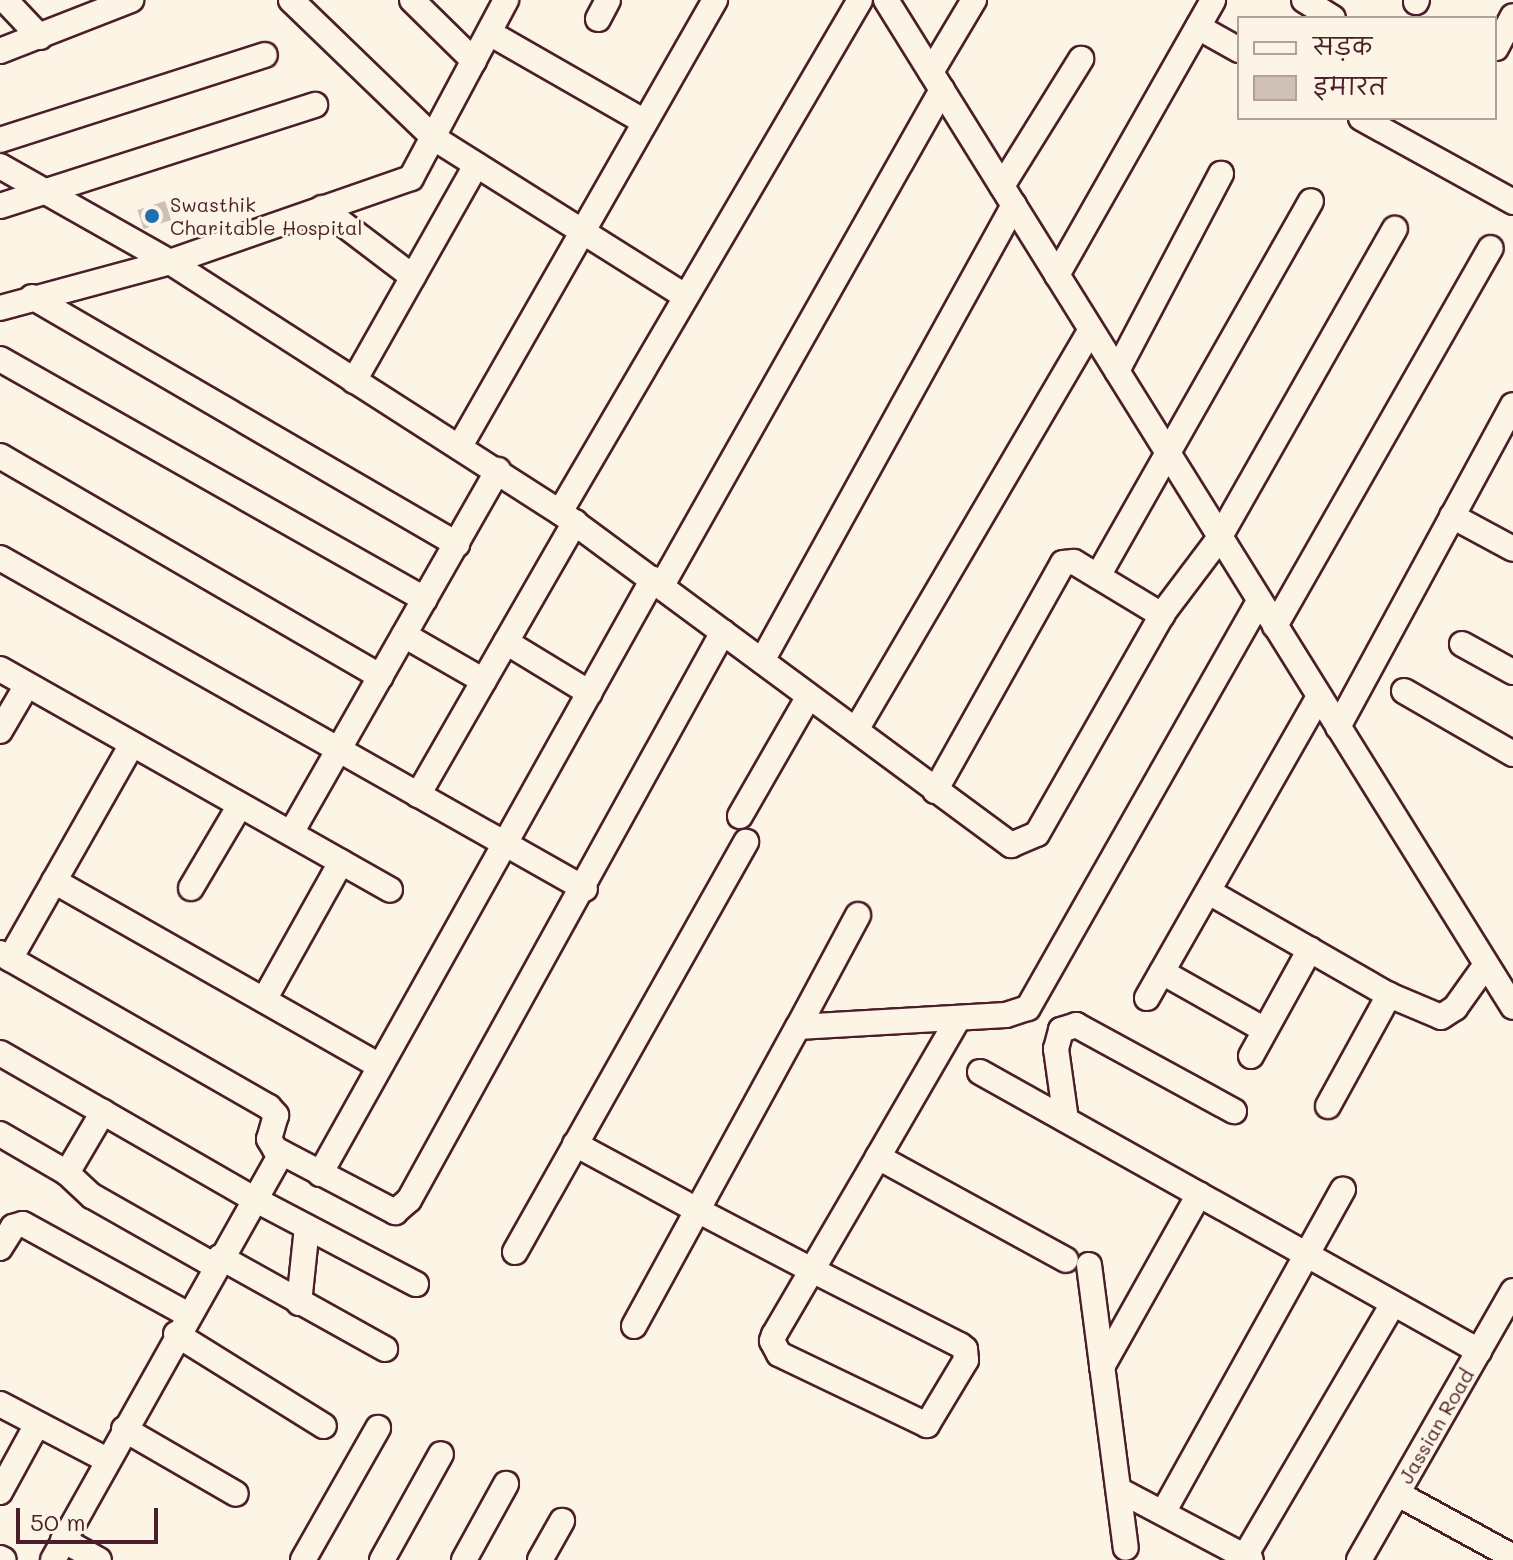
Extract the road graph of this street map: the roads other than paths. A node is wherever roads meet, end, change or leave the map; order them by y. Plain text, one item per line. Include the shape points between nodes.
1 (5, 0) edge
2 (131, 0) edge
3 (291, 0) edge
4 (412, 0) edge
5 (506, 0) edge
6 (715, 0) edge
7 (860, 0) edge
8 (886, 0) edge
9 (974, 0) edge
10 (1213, 0) edge
11 (1304, 0) edge
12 (1330, 16) edge
13 (1513, 16) edge
14 (1198, 27) junction
15 (40, 37) junction
16 (500, 39) dead end
17 (1497, 46) edge
18 (1237, 49) edge
19 (0, 51) edge
20 (265, 55) dead end
21 (1081, 59) dead end
22 (474, 61) junction
23 (937, 81) junction
24 (315, 105) dead end
25 (1369, 120) edge
26 (645, 122) junction
27 (1397, 127) edge
28 (434, 138) junction
29 (0, 140) edge
30 (476, 165) junction
31 (0, 166) edge
32 (1221, 174) dead end
33 (48, 191) junction
34 (1008, 196) junction
35 (1311, 201) dead end
36 (1513, 202) edge
37 (0, 206) edge
38 (322, 208) junction
39 (1395, 229) dead end
40 (583, 232) junction
41 (1491, 248) dead end
42 (170, 262) junction
43 (1057, 275) junction
44 (413, 277) junction
45 (685, 296) junction
46 (32, 297) junction
47 (0, 308) edge
48 (1091, 330) junction
49 (0, 359) edge
50 (1117, 371) junction
51 (354, 381) junction
52 (1513, 405) edge
53 (460, 446) junction
54 (1167, 455) junction
55 (0, 456) edge
56 (498, 470) junction
57 (1452, 516) junction
58 (567, 517) junction
59 (1218, 540) junction
60 (457, 544) junction
61 (1513, 549) edge
62 (0, 558) edge
63 (1098, 576) junction
64 (657, 582) junction
65 (425, 599) junction
66 (1259, 602) junction
67 (1162, 615) junction
68 (1275, 626) junction
69 (723, 632) junction
70 (404, 635) junction
71 (506, 642) junction
72 (1462, 644) dead end
73 (762, 661) junction
74 (0, 669) edge
75 (1513, 672) edge
76 (381, 677) junction
77 (484, 681) junction
78 (27, 685) junction
79 (1404, 691) dead end
80 (590, 693) junction
81 (809, 696) junction
82 (1319, 697) junction
83 (1338, 727) junction
84 (856, 730) junction
85 (0, 731) edge
86 (132, 744) junction
87 (339, 751) junction
88 (1513, 754) edge
89 (935, 791) junction
90 (418, 795) junction
91 (240, 805) junction
92 (740, 816) dead end
93 (291, 833) junction
94 (746, 842) dead end
95 (506, 845) junction
96 (341, 862) junction
97 (54, 881) junction
98 (191, 888) dead end
99 (585, 889) junction
100 (390, 890) dead end
101 (1209, 892) junction
102 (858, 915) dead end
103 (1310, 949) junction
104 (5, 956) edge
105 (1485, 966) junction
106 (1162, 972) junction
107 (1389, 995) junction
108 (1147, 998) dead end
109 (264, 1000) junction
110 (1513, 1007) edge
111 (958, 1019) junction
112 (798, 1027) junction
113 (1265, 1030) junction
114 (0, 1053) edge
115 (1251, 1056) dead end
116 (379, 1066) junction
117 (980, 1072) dead end
118 (1328, 1106) dead end
119 (1234, 1111) dead end
120 (103, 1112) junction
121 (1066, 1120) junction
122 (0, 1134) edge
123 (575, 1144) junction
124 (281, 1153) junction
125 (878, 1157) junction
126 (67, 1173) junction
127 (320, 1174) junction
128 (1343, 1189) dead end
129 (1199, 1194) junction
130 (254, 1199) junction
131 (697, 1210) junction
132 (307, 1227) junction
133 (3, 1235) edge
134 (515, 1252) dead end
135 (1307, 1255) junction
136 (218, 1262) junction
137 (812, 1270) junction
138 (416, 1284) dead end
139 (1513, 1291) edge
140 (299, 1303) junction
141 (1393, 1304) junction
142 (182, 1324) junction
143 (634, 1326) dead end
144 (385, 1349) dead end
145 (1479, 1351) junction
146 (1102, 1367) junction
147 (0, 1404) edge
148 (37, 1424) junction
149 (324, 1426) dead end
150 (378, 1428) dead end
151 (124, 1429) junction
152 (441, 1454) dead end
153 (107, 1460) junction
154 (506, 1484) dead end
155 (1119, 1490) junction
156 (0, 1492) edge
157 (236, 1494) dead end
158 (1398, 1494) junction
159 (1164, 1511) junction
160 (562, 1521) dead end
161 (1126, 1548) dead end
162 (58, 1550) edge
163 (314, 1556) edge
164 (1513, 1557) edge
165 (1248, 1558) edge
166 (99, 1560) edge
167 (382, 1560) edge
168 (464, 1560) edge
169 (540, 1560) edge
170 (1359, 1560) edge

1 - 15 street
2 - 15 street
3 - 28 street
4 - 22 street
5 - 22 street
6 - 26 street
7 - 45 street
8 - 23 street
9 - 23 street
10 - 14 street
11 - 12 street
13 - 17 street
14 - 18 street
14 - 43 street
15 - 19 street
16 - 26 street
20 - 29 street
21 - 34 street
22 - 28 street
23 - 34 street
23 - 64 street
24 - 33 street
25 - 27 street
26 - 40 street
27 - 36 street
28 - 30 street
28 - 38 street via 411,178
30 - 40 street
30 - 44 street
31 - 33 street
32 - 50 street
33 - 37 street
33 - 42 street
34 - 43 street
34 - 73 street
35 - 54 street
38 - 42 street
38 - 44 street
39 - 59 street
40 - 45 street
40 - 53 street
41 - 68 street
42 - 46 street
42 - 51 street
43 - 48 street
44 - 51 street
45 - 58 street
46 - 47 street
46 - 60 street
48 - 50 street
48 - 84 street
49 - 65 street
50 - 54 street
51 - 53 street
52 - 57 street
53 - 56 street
54 - 59 street
54 - 63 street
55 - 76 street
56 - 58 street
56 - 60 street
57 - 61 street
57 - 83 street
58 - 64 street
58 - 71 street
59 - 66 street
59 - 67 street
60 - 65 street
62 - 87 street
63 - 67 street
63 - 89 street via 1074,562 1063,563
64 - 69 street
64 - 80 street
65 - 70 street
66 - 68 street
66 - 111 street via 1036,998 1018,1013
67 - 89 street via 1029,842 1011,845 1001,840
68 - 82 street
69 - 73 street
69 - 99 street
70 - 76 street
70 - 77 street
71 - 77 street
71 - 80 street
72 - 75 street
73 - 81 street
74 - 78 street
76 - 87 street
77 - 90 street
78 - 85 street
78 - 86 street
79 - 88 street
80 - 95 street
81 - 84 street
81 - 92 street
82 - 83 street
82 - 101 street
83 - 105 street
84 - 89 street
86 - 91 street
86 - 97 street
87 - 90 street
87 - 93 street
90 - 95 street
91 - 93 street
91 - 98 street
93 - 96 street
94 - 123 street
95 - 99 street
95 - 116 street
96 - 100 street
96 - 109 street
97 - 104 street
97 - 109 street
99 - 127 street via 403,1207 384,1210
101 - 103 street
101 - 106 street
102 - 112 street
103 - 107 street
103 - 113 street
104 - 124 street via 269,1107 276,1115 271,1145
105 - 107 street via 1455,1008 1441,1017
105 - 110 street
106 - 108 street
106 - 113 street
107 - 118 street
109 - 116 street
111 - 112 street
111 - 125 street
112 - 131 street
113 - 115 street
114 - 120 street
116 - 127 street
117 - 121 street
119 - 121 street via 1076,1025 1061,1030 1056,1049
120 - 126 street
120 - 130 street
121 - 129 street
122 - 126 street
123 - 131 street
123 - 134 street
124 - 127 street
124 - 130 street
125 - 137 street
125 - 146 street via 1078,1262
126 - 136 street via 92,1196
128 - 135 street
129 - 135 street
129 - 146 street
130 - 132 street
130 - 136 street
131 - 137 street
131 - 143 street
132 - 138 street
132 - 140 street
133 - 142 street via 23,1224
135 - 141 street
135 - 159 street
136 - 140 street
136 - 142 street
137 - 137 street via 965,1349 966,1360 932,1422 916,1424 774,1351 774,1335
139 - 145 street, Jassian Road
140 - 144 street
141 - 145 street
141 - 165 street
142 - 149 street
142 - 151 street
145 - 158 street, Jassian Road
146 - 155 street
147 - 148 street
148 - 153 street
148 - 156 street
150 - 163 street
151 - 153 street
151 - 157 street
152 - 167 street
153 - 162 street
154 - 168 street
155 - 159 street
155 - 161 street
158 - 164 street
158 - 170 street, Jassian Road
159 - 165 street
160 - 169 street
162 - 166 street

